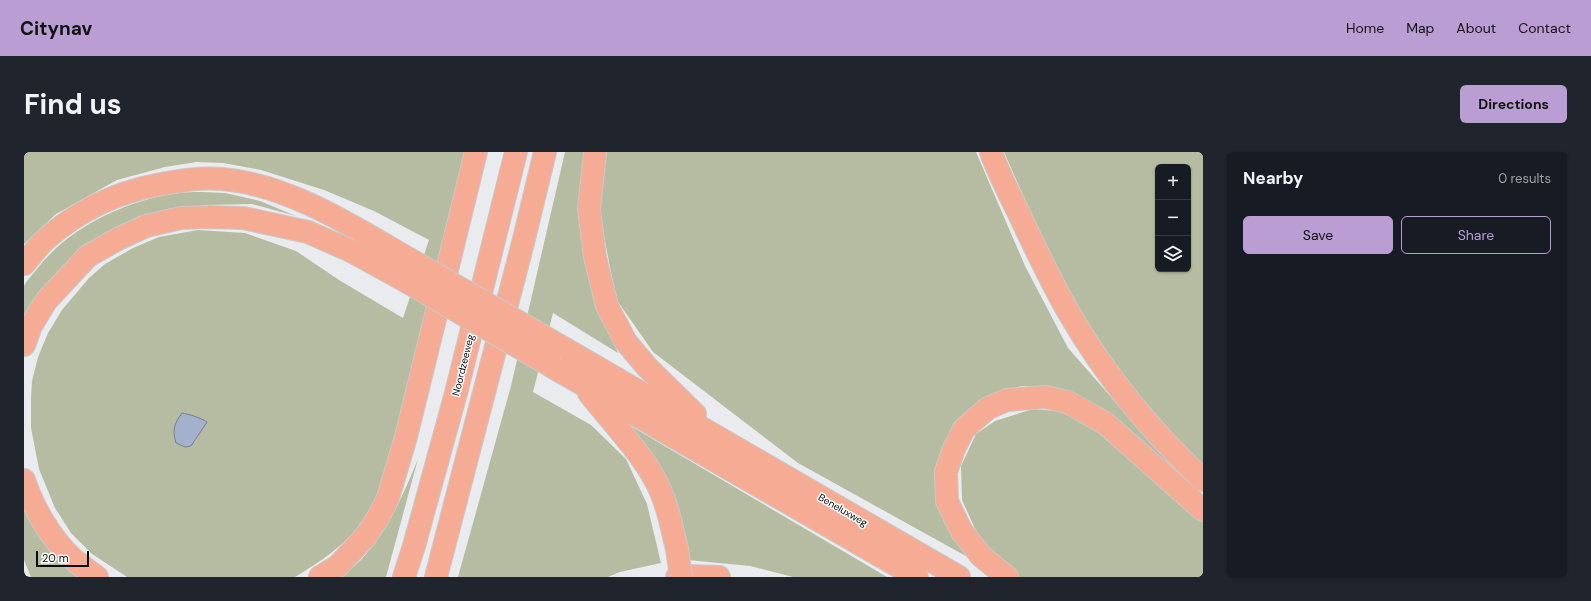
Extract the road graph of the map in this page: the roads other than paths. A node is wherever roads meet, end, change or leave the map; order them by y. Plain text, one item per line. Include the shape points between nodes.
1 (476, 152) edge
2 (516, 152) edge
3 (545, 152) edge
4 (595, 152) edge
5 (991, 152) edge
6 (24, 264) edge
7 (415, 274) junction
8 (24, 346) edge
9 (582, 385) junction
10 (727, 443) junction
11 (24, 480) edge
12 (1203, 480) edge
13 (1203, 510) edge
14 (96, 577) edge
15 (320, 577) edge
16 (404, 577) edge
17 (436, 577) edge
18 (677, 577) edge
19 (681, 577) edge
20 (719, 577) edge
21 (917, 577) edge
22 (959, 577) edge
23 (1007, 577) edge

1 - 15 highway via 406,437 388,498 365,537 338,566
2 - 16 highway, Noordzeeweg via 456,393
3 - 17 highway
4 - 10 highway via 589,209 595,257 606,306 626,342 647,368
5 - 12 highway via 1039,258 1069,314 1094,353 1122,391
6 - 7 highway via 45,240 73,218 102,201 135,189 187,180 222,179 255,185 299,200 344,222
7 - 8 highway via 308,232 243,218 181,218 146,226 88,256 46,301 31,326
7 - 9 highway, bridge
7 - 10 highway, bridge via 567,350
9 - 19 highway, bridge via 640,456 661,492 671,522
9 - 21 highway
10 - 22 highway, Beneluxweg
11 - 14 highway via 28,494 47,528 71,557
13 - 23 highway via 1105,423 1067,402 1045,397 1007,400 988,408 964,429 946,472 947,501 961,530 981,556
18 - 20 highway

